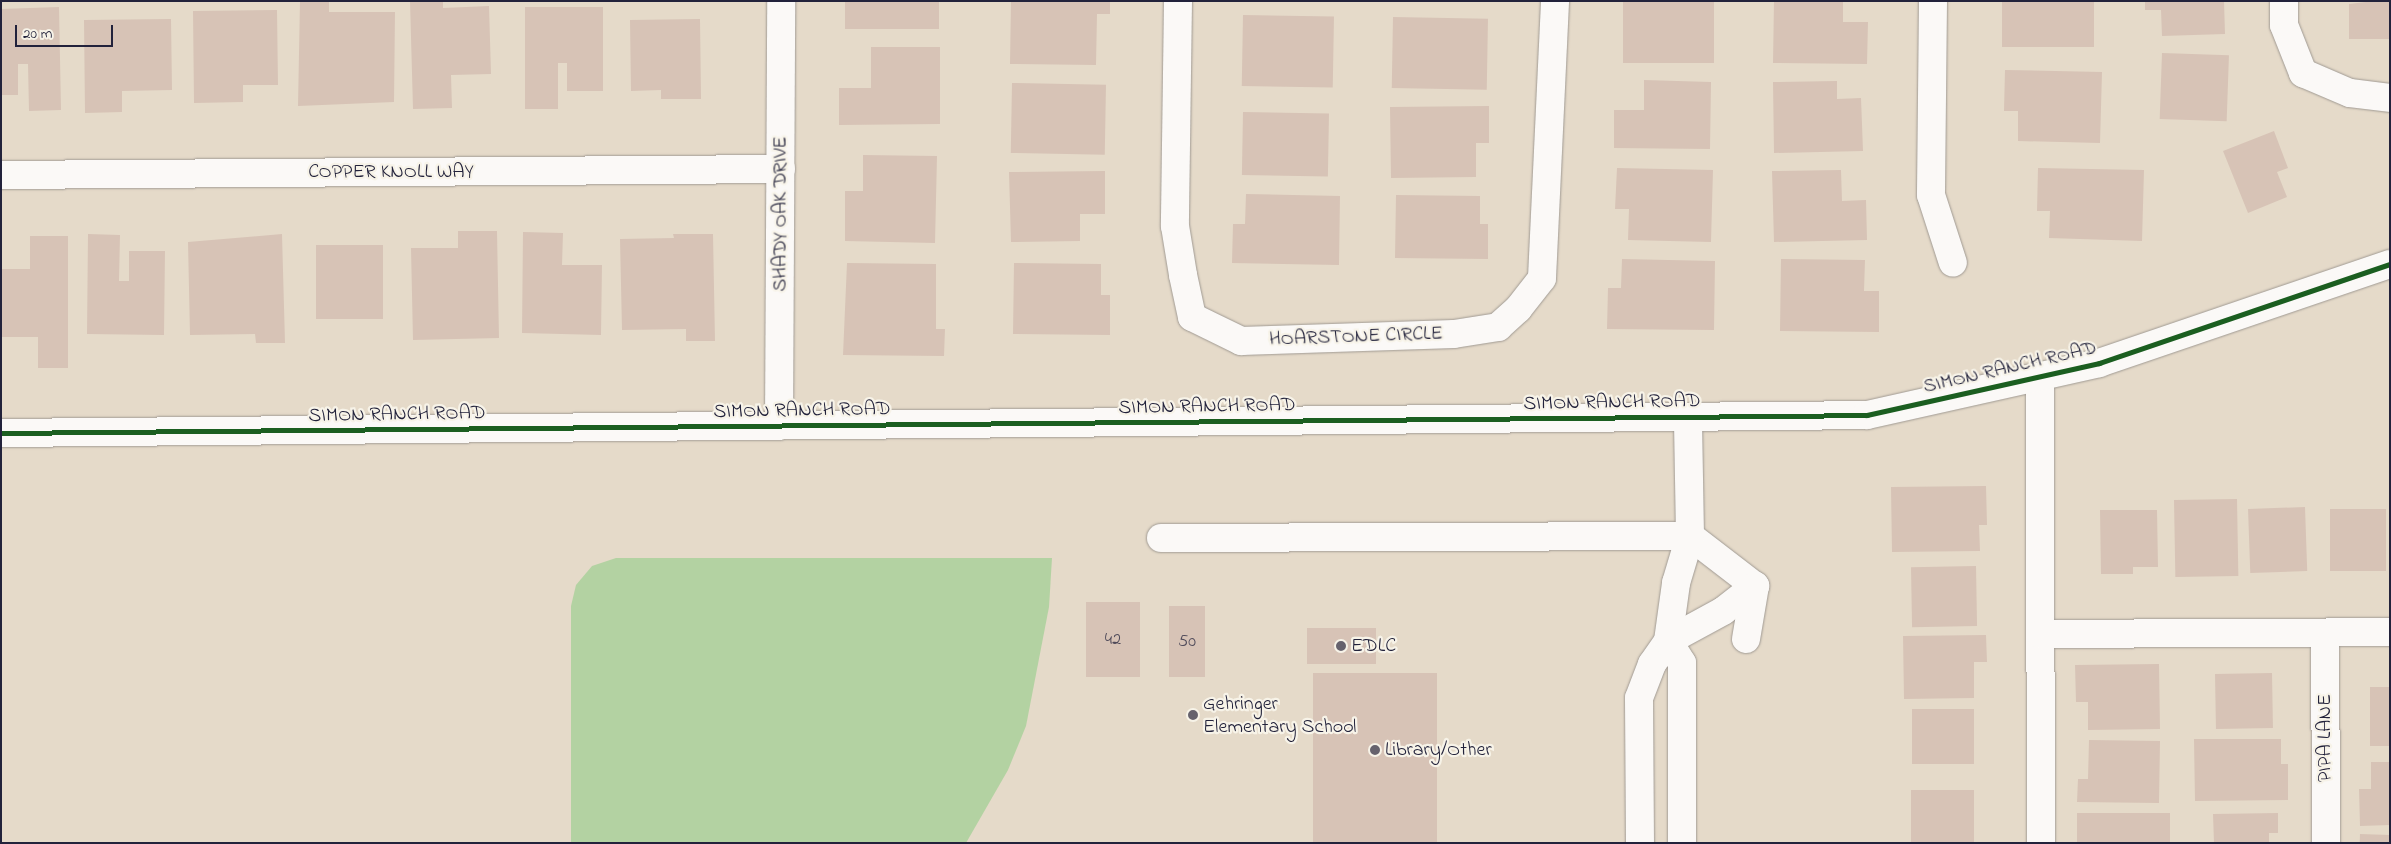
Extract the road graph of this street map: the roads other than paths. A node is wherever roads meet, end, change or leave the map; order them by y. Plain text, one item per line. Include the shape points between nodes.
1 (781, 1) edge
2 (1178, 1) edge
3 (1555, 1) edge
4 (1933, 1) edge
5 (2284, 1) edge
6 (2390, 98) edge
7 (781, 169) junction
8 (1, 175) edge
9 (1954, 263) dead end
10 (2390, 264) edge
11 (2040, 380) junction
12 (1688, 417) junction
13 (779, 426) junction
14 (1, 433) edge
15 (1690, 536) junction
16 (1161, 538) dead end
17 (1755, 586) junction
18 (2390, 632) edge
19 (2325, 633) junction
20 (2040, 634) junction
21 (1746, 639) dead end
22 (1668, 641) junction
23 (1640, 843) edge
24 (1682, 843) edge
25 (2041, 843) edge
26 (2326, 843) edge

1 - 7 street, SHADY OAK DRIVE
2 - 3 street, HOARSTONE CIRCLE via 1175,226 1183,275 1192,317 1242,341 1454,334 1498,326 1518,309 1542,278
4 - 9 street via 1931,195
5 - 6 street via 2284,25 2303,73 2350,93
7 - 8 street, COPPER KNOLL WAY
7 - 13 street, SHADY OAK DRIVE
10 - 11 street, SIMON RANCH ROAD
11 - 12 street, SIMON RANCH ROAD via 1867,415
11 - 20 street
12 - 13 street, SIMON RANCH ROAD
12 - 15 street
13 - 14 street, SIMON RANCH ROAD
15 - 16 street
15 - 17 street
15 - 22 street via 1676,583
17 - 21 street
17 - 22 street via 1723,611
18 - 19 street
19 - 20 street
19 - 26 street, PIPA LANE
20 - 25 street
22 - 23 street via 1652,664 1639,698
22 - 24 street via 1682,663

